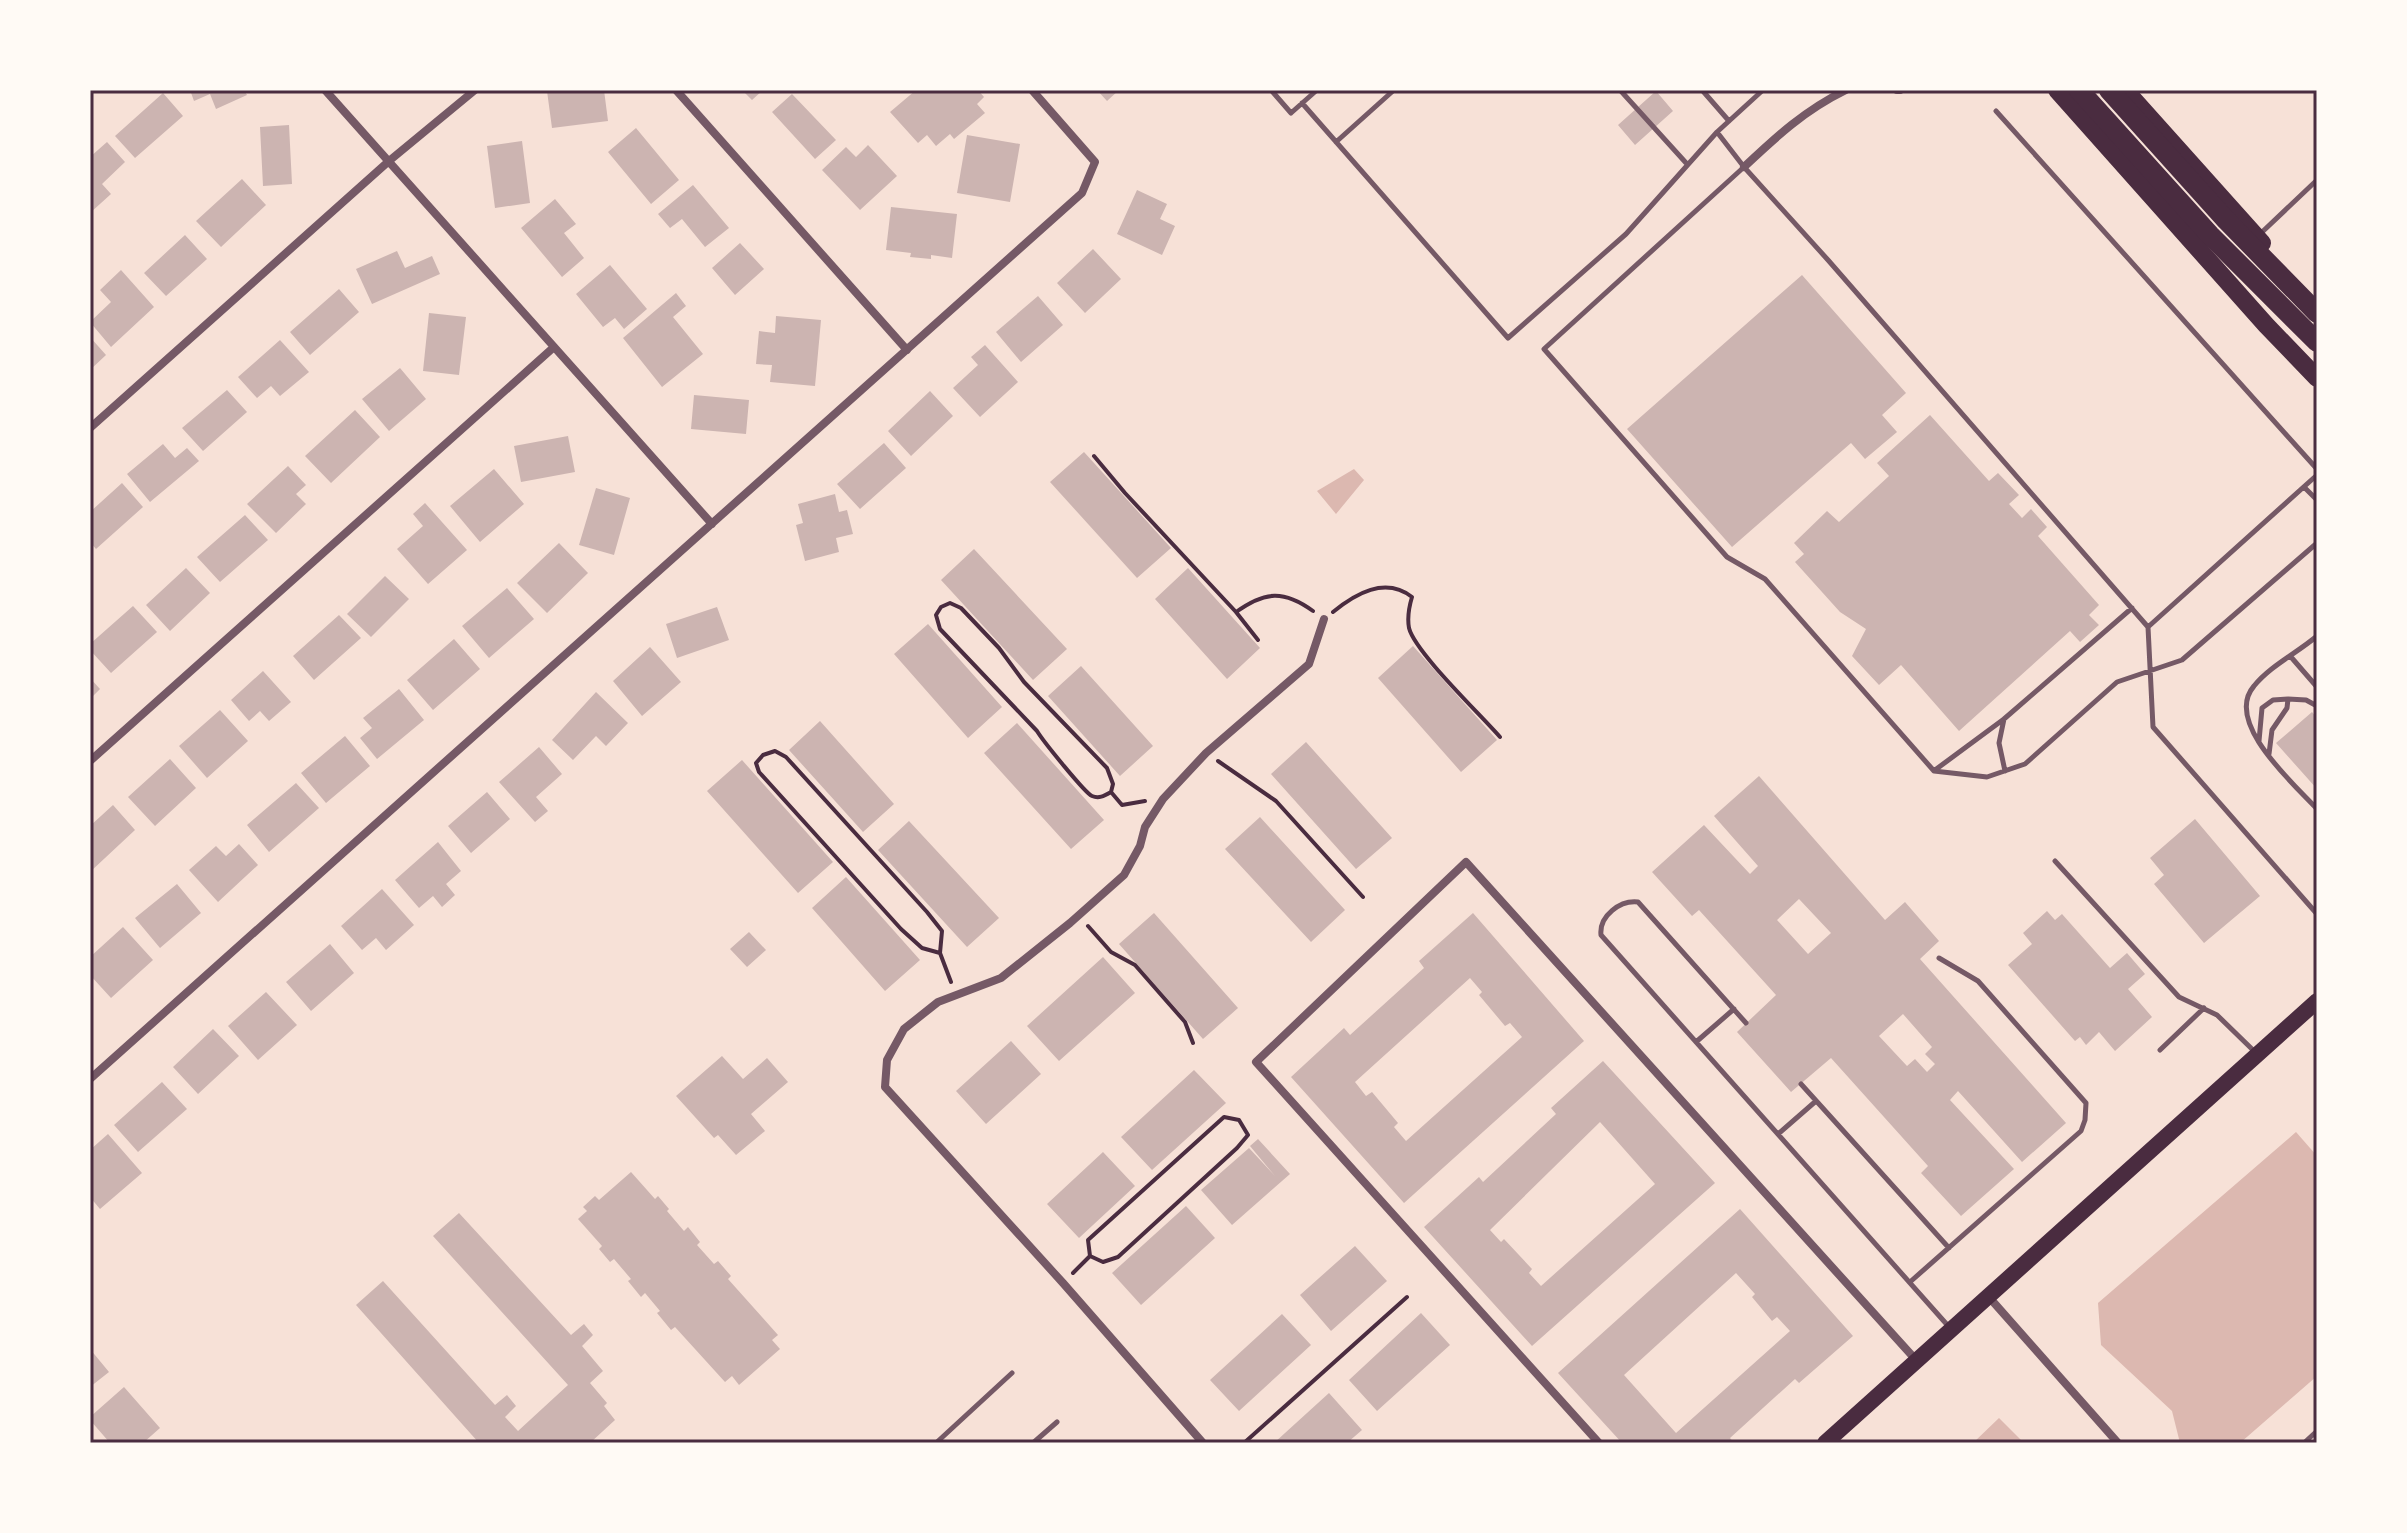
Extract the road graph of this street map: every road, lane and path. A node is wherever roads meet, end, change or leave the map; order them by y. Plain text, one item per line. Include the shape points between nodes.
1 (325, 90) edge
2 (475, 90) edge
3 (676, 90) edge
4 (1032, 90) edge
5 (1271, 90) edge
6 (1317, 90) edge
7 (1394, 90) edge
8 (1620, 90) edge
9 (1702, 90) edge
10 (1763, 90) edge
11 (1846, 90) edge
12 (2057, 90) edge
13 (2079, 90) edge
14 (2111, 90) edge
15 (2125, 90) edge
16 (1302, 103) junction
17 (1996, 111) dead end
18 (1729, 121) junction
19 (1717, 132) junction
20 (1336, 142) junction
21 (389, 161) junction
22 (1687, 164) junction
23 (1744, 167) junction
24 (2317, 180) edge
25 (2229, 207) junction
26 (2256, 237) junction
27 (2229, 283) junction
28 (2317, 300) edge
29 (2317, 313) edge
30 (2317, 342) edge
31 (554, 347) junction
32 (907, 350) junction
33 (2317, 363) edge
34 (2317, 378) edge
35 (90, 428) edge
36 (1094, 456) dead end
37 (2317, 472) edge
38 (2304, 487) junction
39 (2317, 500) edge
40 (712, 524) junction
41 (2317, 543) edge
42 (2132, 608) junction
43 (1236, 612) junction
44 (1324, 619) junction
45 (2148, 627) junction
46 (2317, 636) edge
47 (1258, 640) dead end
48 (2291, 657) junction
49 (2150, 669) junction
50 (2317, 687) edge
51 (2288, 699) junction
52 (2317, 706) edge
53 (2004, 719) junction
54 (1500, 737) dead end
55 (2259, 741) junction
56 (1206, 753) junction
57 (2269, 756) junction
58 (90, 761) edge
59 (1934, 771) junction
60 (2005, 771) junction
61 (1111, 792) junction
62 (1163, 799) junction
63 (2317, 809) edge
64 (2055, 861) dead end
65 (1363, 897) dead end
66 (2317, 914) edge
67 (1079, 915) junction
68 (940, 953) junction
69 (1939, 958) dead end
70 (955, 996) junction
71 (2316, 1003) edge
72 (2204, 1008) junction
73 (1734, 1009) junction
74 (1746, 1023) dead end
75 (1696, 1042) junction
76 (1193, 1043) dead end
77 (2160, 1050) dead end
78 (2258, 1055) junction
79 (90, 1079) edge
80 (1801, 1084) dead end
81 (1816, 1101) junction
82 (1778, 1134) junction
83 (1949, 1248) junction
84 (1090, 1256) junction
85 (1910, 1282) junction
86 (1063, 1283) junction
87 (1988, 1296) junction
88 (1407, 1297) dead end
89 (1951, 1329) junction
90 (1916, 1360) junction
91 (1012, 1373) dead end
92 (1057, 1422) dead end
93 (2317, 1431) edge
94 (936, 1443) edge
95 (1033, 1443) edge
96 (1203, 1443) edge
97 (1244, 1443) edge
98 (1530, 1443) edge
99 (1546, 1443) edge
100 (1599, 1443) edge
101 (1825, 1443) edge
102 (2118, 1443) edge
103 (2304, 1443) edge

1 - 21 street
2 - 21 street
3 - 32 street
4 - 32 street via 1095,162 1082,193
5 - 16 lane via 1291,113
6 - 16 lane
7 - 20 lane
8 - 22 lane
9 - 18 lane
10 - 18 lane
11 - 23 street via 1794,121
12 - 27 main road
13 - 30 highway via 2210,235
14 - 25 main road via 2203,193
14 - 29 highway
15 - 25 main road
16 - 20 lane
17 - 37 lane
18 - 19 lane
19 - 22 lane
19 - 23 lane
20 - 22 lane via 1508,338 1626,234
21 - 31 street
21 - 35 street
23 - 42 lane
23 - 59 lane via 1544,349 1727,557 1765,579
24 - 26 lane
25 - 26 main road
26 - 28 main road
27 - 33 main road via 2251,291
27 - 34 main road
31 - 40 street
31 - 58 street
32 - 40 street
36 - 43 path
37 - 38 lane
38 - 39 lane
38 - 45 lane
40 - 79 street
41 - 49 lane via 2182,660
42 - 45 lane
42 - 53 lane
43 - 44 path via 1264,596 1280,594
43 - 47 path
44 - 54 path via 1375,587 1412,597 1409,630 1418,648
44 - 56 street via 1309,664
45 - 49 lane
46 - 48 lane
48 - 50 lane
48 - 55 lane via 2252,687 2245,702
49 - 60 lane via 2117,682 2025,764
49 - 66 lane via 2153,727
51 - 52 lane
51 - 55 lane via 2262,708
51 - 57 lane via 2272,730
53 - 59 lane
53 - 60 lane via 1999,743
55 - 57 lane
56 - 62 street
56 - 65 path via 1276,801
57 - 63 lane
59 - 60 lane via 1987,777
61 - 61 path via 1100,798 1080,786 1037,731 940,629 936,615 941,607 950,603 961,608 999,648 1035,694 1107,768
61 - 62 path via 1122,805
62 - 67 street via 1124,875
64 - 72 lane via 2179,997
67 - 70 street via 1001,978
67 - 76 path via 1111,952 1135,965 1185,1022
68 - 68 path via 922,948 901,929 834,856 759,772 756,763 763,755 775,751 786,757 927,912 942,931
68 - 70 path
69 - 83 lane via 1978,981 2086,1103 2081,1131
70 - 86 street via 938,1002 904,1029 887,1060 885,1087
71 - 78 main road
72 - 77 lane
72 - 78 lane
73 - 74 lane
73 - 75 lane
73 - 75 lane via 1638,902 1628,901 1604,919 1601,935
75 - 82 lane
78 - 87 main road
80 - 81 lane
81 - 82 lane
81 - 83 lane
82 - 85 lane
83 - 85 lane
84 - 84 path via 1088,1240 1224,1117 1239,1120 1248,1135 1227,1158 1118,1257 1103,1262
84 - 86 path
85 - 89 lane
86 - 96 street
87 - 89 main road
87 - 102 street
88 - 97 path
89 - 90 main road
90 - 100 street via 1466,862 1256,1062
90 - 101 main road
91 - 94 lane
92 - 95 lane
93 - 103 lane
98 - 99 lane

